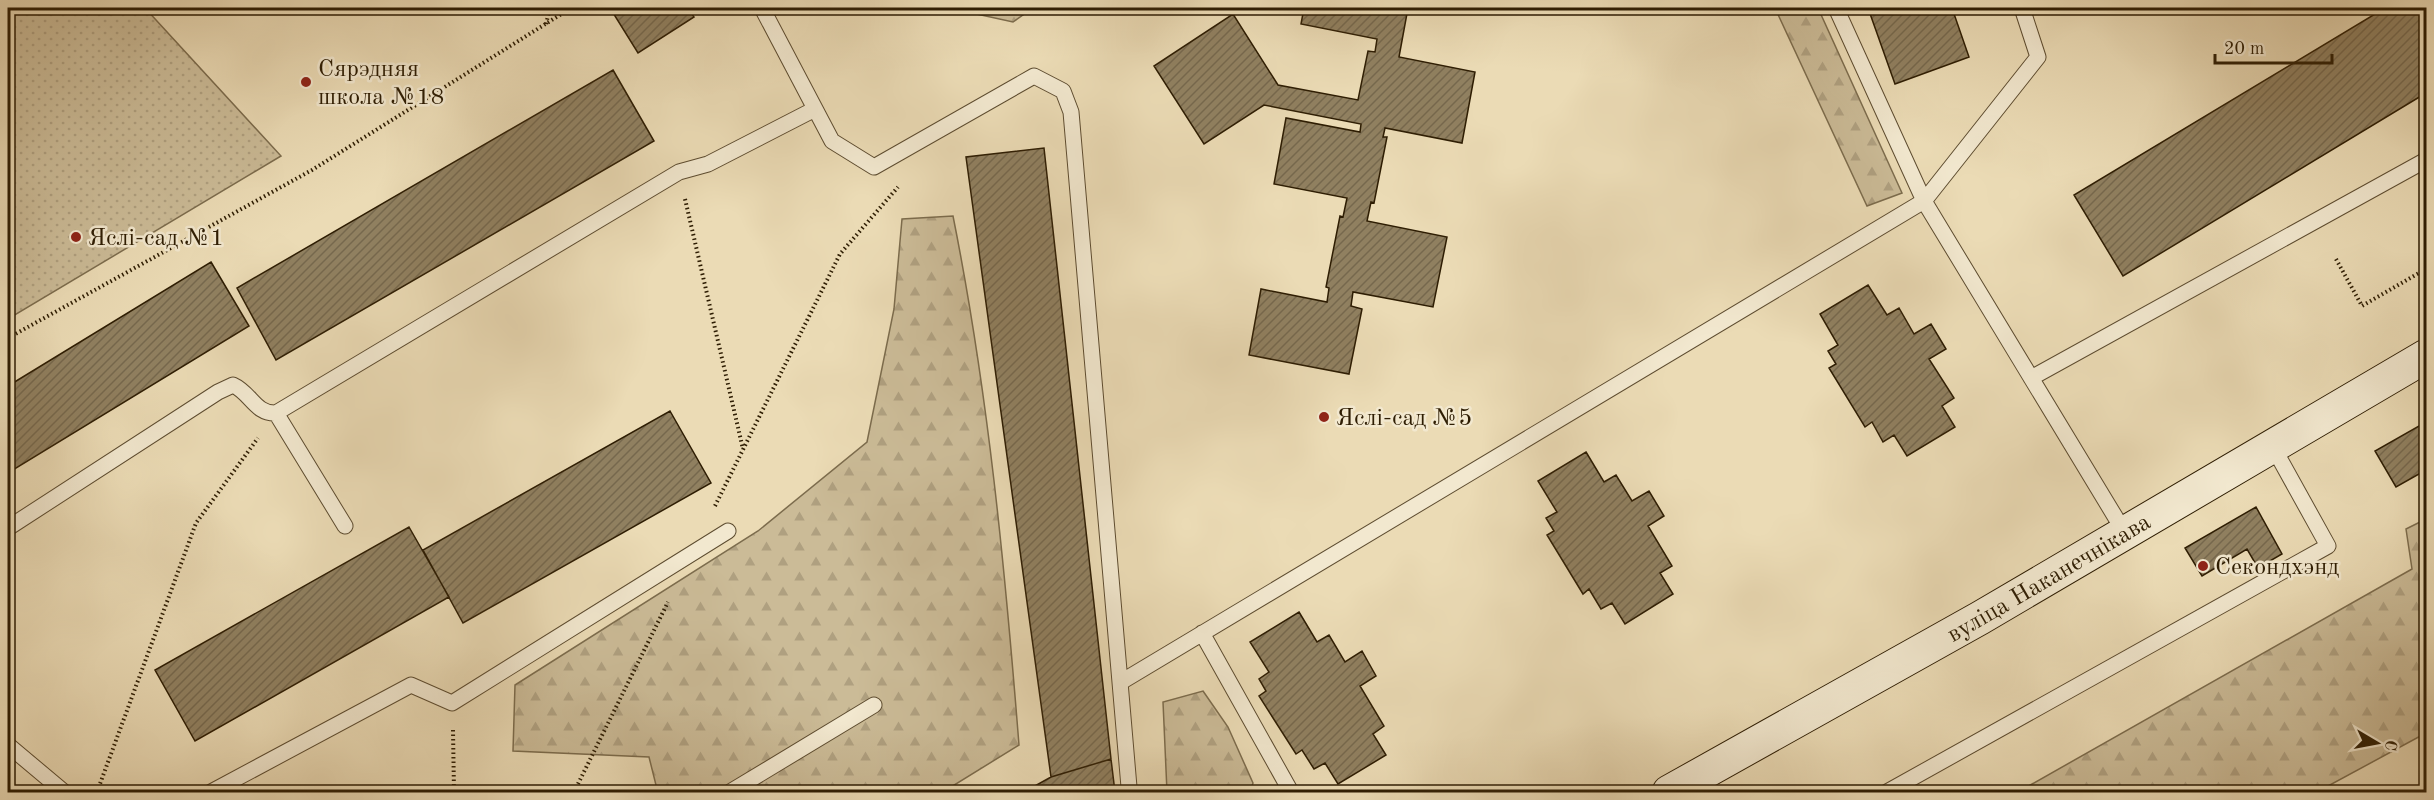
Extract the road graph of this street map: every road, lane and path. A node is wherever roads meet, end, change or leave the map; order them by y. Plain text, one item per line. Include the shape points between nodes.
1 (550, 8) edge
2 (571, 8) edge
3 (762, 8) edge
4 (1836, 8) edge
5 (2022, 8) edge
6 (546, 24) junction
7 (815, 110) junction
8 (2427, 160) edge
9 (679, 172) junction
10 (899, 186) dead end
11 (1924, 201) junction
12 (2336, 259) dead end
13 (2427, 269) edge
14 (8, 338) edge
15 (2427, 356) edge
16 (2031, 378) junction
17 (276, 412) junction
18 (2272, 445) junction
19 (743, 450) junction
20 (345, 526) dead end
21 (8, 528) edge
22 (728, 531) dead end
23 (2125, 533) junction
24 (692, 554) junction
25 (1202, 633) junction
26 (1120, 682) junction
27 (452, 703) junction
28 (874, 705) dead end
29 (8, 745) edge
30 (2427, 783) edge
31 (1129, 787) dead end
32 (64, 792) edge
33 (97, 792) edge
34 (211, 792) edge
35 (454, 792) edge
36 (574, 792) edge
37 (730, 792) edge
38 (1291, 792) edge
39 (1669, 792) edge
40 (1887, 792) edge
41 (2410, 792) edge

1 - 6 path
2 - 6 path
3 - 7 lane
4 - 11 lane
5 - 11 lane via 2038,57
6 - 14 path via 312,170
7 - 9 lane via 708,164
7 - 26 lane via 832,141 874,167 1034,76 1064,92 1071,112
8 - 16 lane
9 - 17 lane
9 - 19 path
10 - 19 path via 840,254
11 - 16 lane
11 - 25 lane
12 - 13 path via 2362,306
15 - 18 main road, вуліца Наканечнікава
16 - 23 lane
17 - 20 lane
17 - 21 lane via 266,413 258,408 245,391 233,385
17 - 33 path via 196,523
18 - 23 main road, вуліца Наканечнікава
18 - 40 lane via 2328,546
19 - 24 path
22 - 24 lane
23 - 39 main road, вуліца Наканечнікава
24 - 27 lane
24 - 36 path
25 - 26 lane
25 - 38 lane
26 - 31 lane
27 - 34 lane via 411,686
27 - 35 path
28 - 37 lane
29 - 32 lane
30 - 41 path

